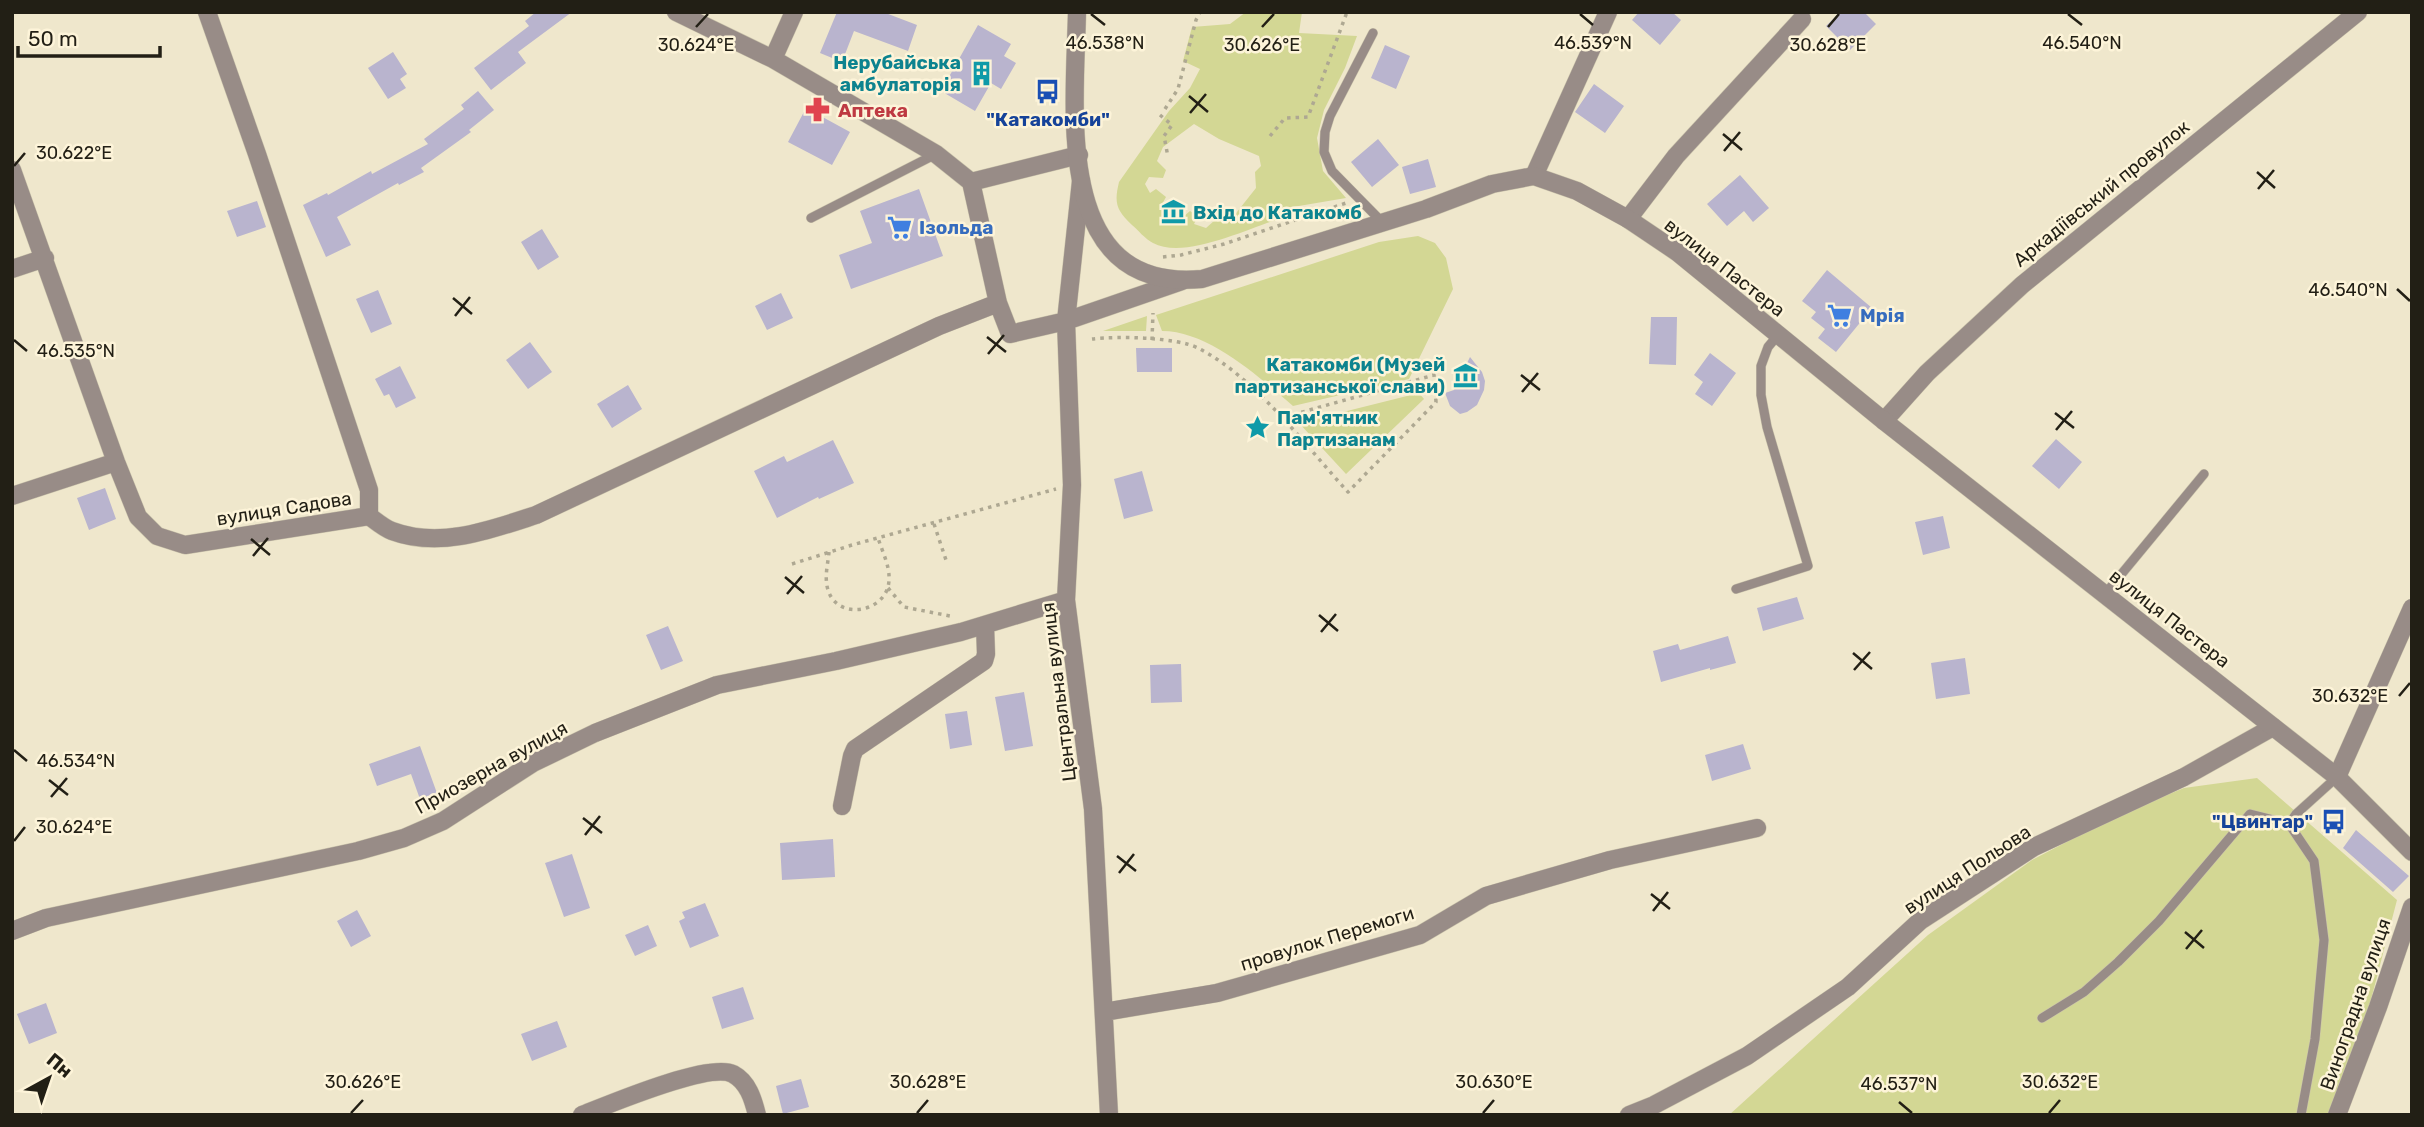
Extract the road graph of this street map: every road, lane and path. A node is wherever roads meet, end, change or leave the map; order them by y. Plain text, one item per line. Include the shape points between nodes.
1 (207, 12) edge
2 (676, 12) edge
3 (794, 12) edge
4 (1077, 12) edge
5 (1200, 12) edge
6 (1347, 12) edge
7 (1608, 12) edge
8 (2358, 12) edge
9 (1802, 19) dead end
10 (1373, 33) dead end
11 (773, 59) junction
12 (1165, 108) dead end
13 (1160, 115) dead end
14 (1270, 136) dead end
15 (936, 154) junction
16 (1079, 155) junction
17 (1168, 157) dead end
18 (12, 170) edge
19 (1534, 176) junction
20 (1082, 181) junction
21 (971, 182) junction
22 (1362, 200) junction
23 (811, 218) dead end
24 (1628, 219) junction
25 (1382, 222) junction
26 (1160, 257) dead end
27 (45, 258) junction
28 (12, 269) edge
29 (1182, 281) junction
30 (999, 303) junction
31 (1153, 313) dead end
32 (1066, 321) junction
33 (1778, 335) junction
34 (1092, 339) dead end
35 (1152, 340) junction
36 (1281, 418) junction
37 (1884, 421) junction
38 (116, 462) junction
39 (2204, 474) dead end
40 (1072, 485) junction
41 (12, 496) edge
42 (369, 516) junction
43 (934, 524) junction
44 (878, 538) junction
45 (830, 552) junction
46 (792, 564) dead end
47 (947, 564) dead end
48 (888, 588) junction
49 (1736, 589) dead end
50 (2105, 594) junction
51 (1066, 600) junction
52 (2412, 608) edge
53 (954, 616) dead end
54 (985, 625) junction
55 (2273, 727) junction
56 (2337, 777) junction
57 (842, 806) dead end
58 (2290, 824) junction
59 (1757, 828) dead end
60 (2412, 852) edge
61 (2412, 908) edge
62 (12, 931) edge
63 (1104, 1012) junction
64 (2042, 1018) dead end
65 (582, 1115) edge
66 (757, 1115) edge
67 (1109, 1115) edge
68 (1629, 1115) edge
69 (2301, 1115) edge
70 (2337, 1115) edge

1 - 42 street, вулиця Садова via 369,490
2 - 11 street
3 - 11 street
4 - 16 street
5 - 12 path via 1178,89
6 - 14 path via 1308,117 1285,118
7 - 19 street
8 - 37 street, Аркадіївський провулок via 2022,285 1927,373
9 - 24 street via 1676,156
10 - 22 lane via 1325,132 1324,152 1332,170
11 - 15 street
13 - 17 path via 1172,125 1164,136
15 - 21 street
15 - 23 lane
16 - 20 street
16 - 21 street
18 - 27 street, вулиця Садова
19 - 24 street, вулиця Пастера via 1577,191
19 - 25 street via 1492,184
20 - 29 street via 1085,202 1105,244 1139,271
20 - 32 street, Центральна вулиця
21 - 30 street
22 - 25 lane
22 - 26 path via 1224,244
24 - 33 street, вулиця Пастера via 1678,252
25 - 29 street via 1202,279
27 - 28 street
27 - 38 street, вулиця Садова
29 - 32 street
30 - 32 street via 1010,334
30 - 42 street via 927,332 536,515 472,535 423,539 390,530
31 - 35 path
32 - 40 street, Центральна вулиця
33 - 37 street, вулиця Пастера
33 - 49 lane via 1761,366 1760,395 1808,566
34 - 35 path
35 - 36 path via 1197,347 1239,373
36 - 36 path via 1348,492 1436,402 1434,374
37 - 50 street, вулиця Пастера
38 - 41 street
38 - 42 street, вулиця Садова via 138,517 157,536 185,545
39 - 50 lane
40 - 43 path
40 - 51 street, Центральна вулиця
43 - 44 path
43 - 47 path
44 - 45 path
44 - 48 path via 888,567
45 - 46 path
45 - 48 path via 828,592 843,607 865,610 875,606
48 - 53 path via 904,607
50 - 55 street, вулиця Пастера
51 - 54 street, Приозерна вулиця
51 - 63 street, Центральна вулиця via 1093,809
52 - 56 street
54 - 57 street via 984,661 855,749
54 - 62 street, Приозерна вулиця via 717,685 533,763 443,821 404,838 46,918
55 - 56 street, вулиця Пастера
55 - 68 street, вулиця Польова via 2184,777 2034,847 1920,921 1848,987 1746,1056
56 - 58 lane
56 - 60 street, вулиця Пастера
58 - 64 lane via 2250,814 2118,962 2084,992
58 - 69 lane via 2314,861 2324,940 2315,1039
59 - 63 street, провулок Перемоги via 1611,860 1486,896 1420,935 1217,993
61 - 70 street, Виноградна вулиця
63 - 67 street, Центральна вулиця
65 - 66 street via 700,1073 721,1070 744,1084

